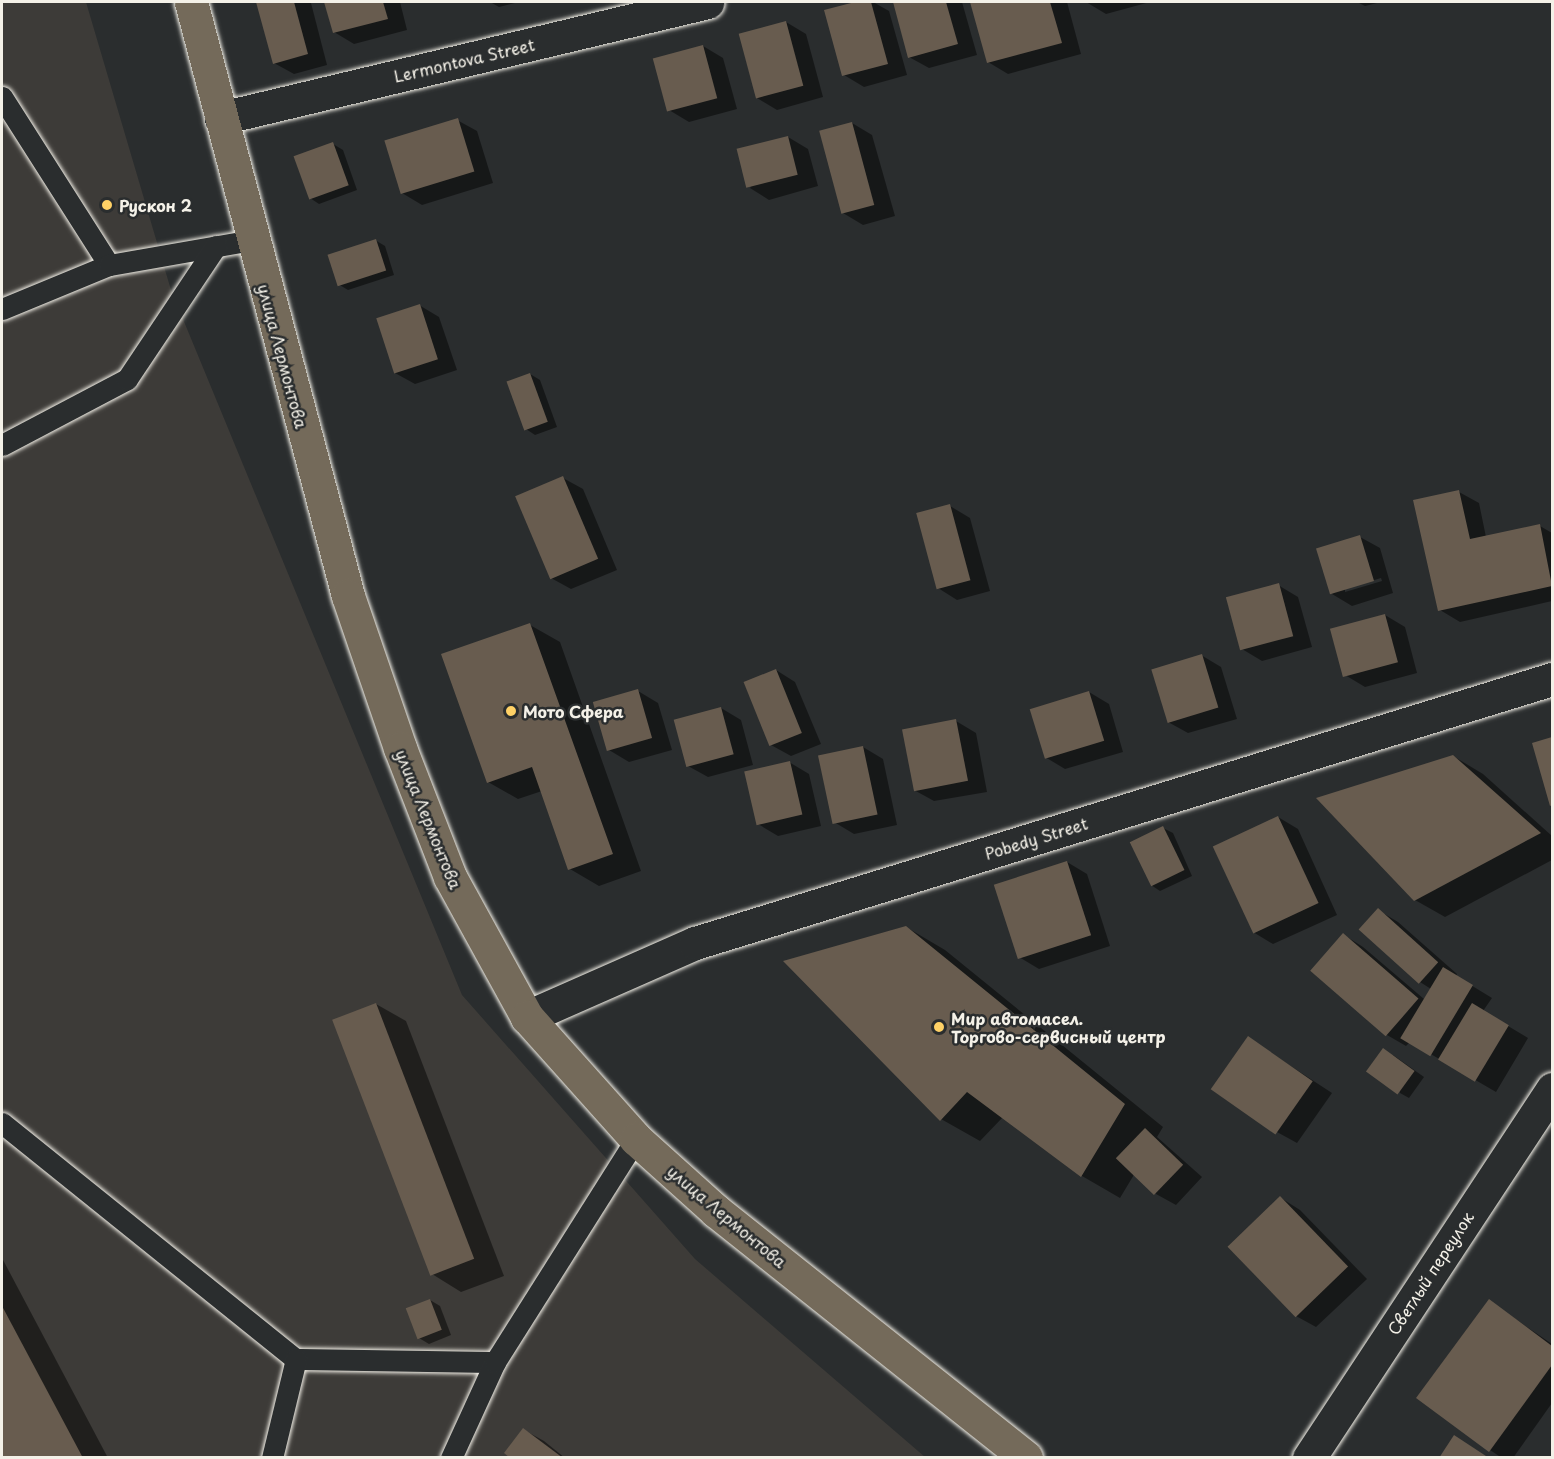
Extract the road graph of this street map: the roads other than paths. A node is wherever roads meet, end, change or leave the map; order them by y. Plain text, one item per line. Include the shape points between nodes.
1 (191, 2) edge
2 (707, 2) edge
3 (2, 97) edge
4 (221, 118) junction
5 (252, 240) junction
6 (216, 246) junction
7 (109, 265) junction
8 (2, 309) edge
9 (2, 445) edge
10 (1552, 679) edge
11 (527, 1017) junction
12 (1552, 1089) edge
13 (2, 1123) edge
14 (636, 1139) junction
15 (296, 1359) junction
16 (495, 1362) junction
17 (272, 1458) edge
18 (451, 1458) edge
19 (1026, 1458) edge
20 (1309, 1458) edge

1 - 4 main road, улица Лермонтова
2 - 4 street, Lermontova Street
3 - 7 lane
4 - 5 main road, улица Лермонтова
5 - 6 lane
5 - 11 main road, улица Лермонтова via 348,596 400,748 450,877
6 - 7 lane
6 - 9 lane via 127,379
7 - 8 lane
10 - 11 street, Pobedy Street via 695,943
11 - 14 main road, улица Лермонтова
12 - 20 street, Светлый переулок
13 - 15 lane
14 - 16 lane
14 - 19 main road, улица Лермонтова via 716,1210
15 - 16 lane
15 - 17 lane
16 - 18 lane

